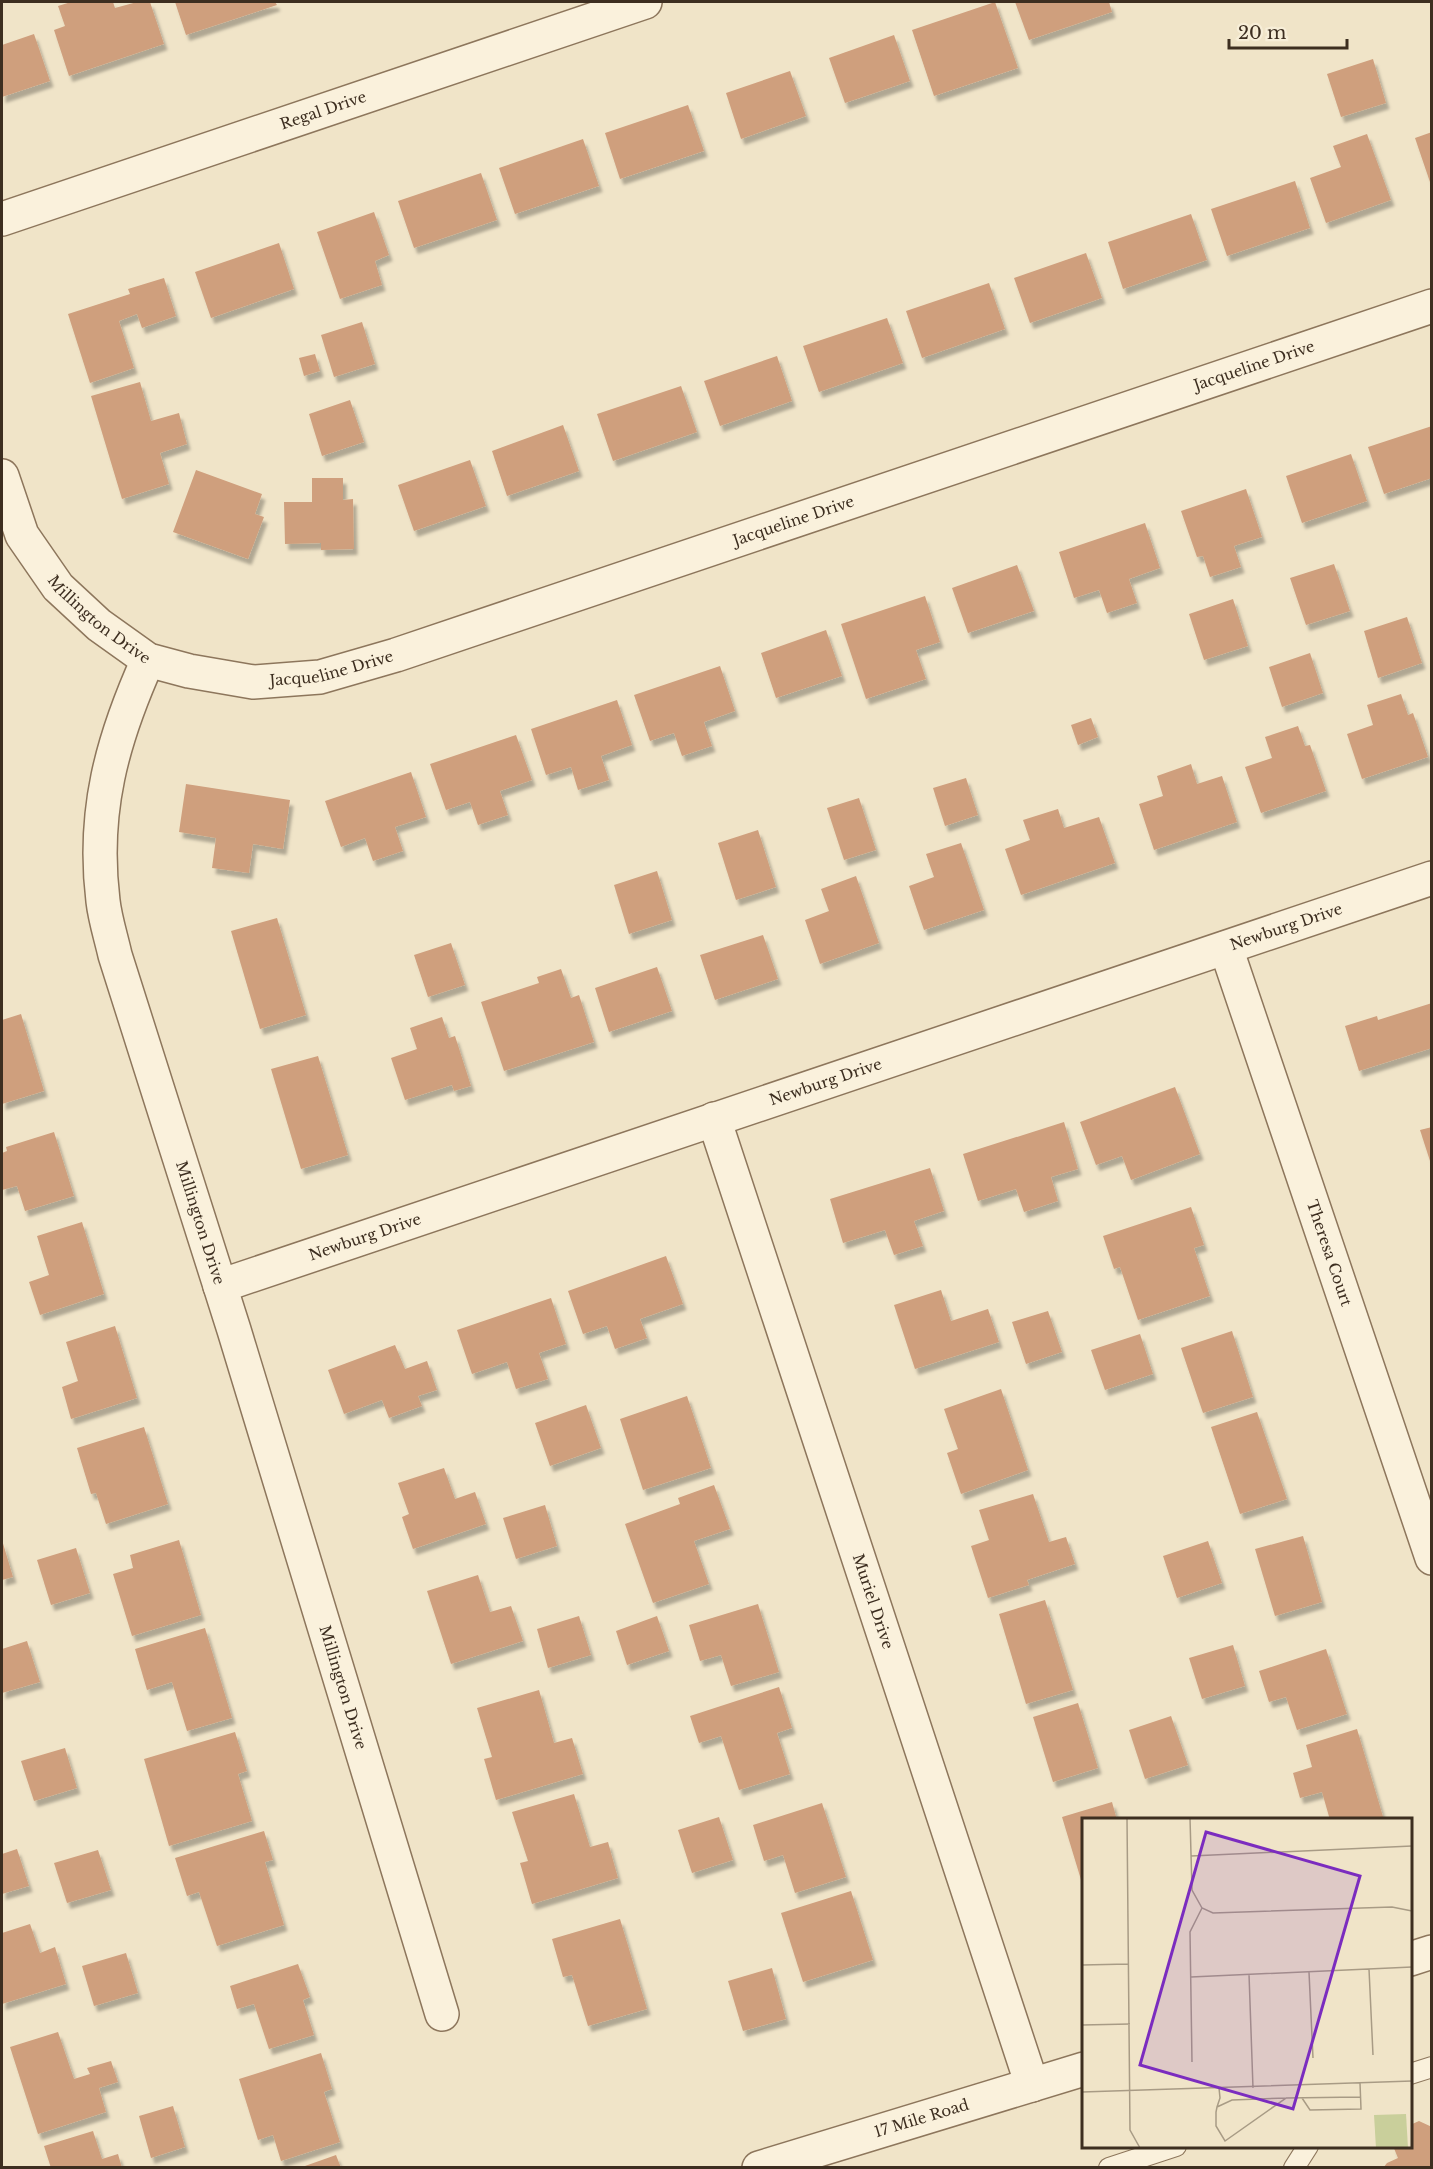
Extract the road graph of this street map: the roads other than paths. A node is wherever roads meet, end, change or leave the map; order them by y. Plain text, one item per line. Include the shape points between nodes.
1 (645, 2) edge
2 (2, 219) edge
3 (1431, 306) edge
4 (2, 476) edge
5 (148, 660) junction
6 (1431, 878) edge
7 (1226, 948) junction
8 (714, 1119) junction
9 (220, 1286) junction
10 (1431, 1558) edge
11 (1431, 1952) edge
12 (1412, 1958) edge
13 (442, 2014) dead end
14 (1431, 2067) edge
15 (1082, 2069) edge
16 (1412, 2073) edge
17 (1032, 2085) junction
18 (1170, 2148) edge
19 (1307, 2148) edge
20 (759, 2168) edge
21 (1109, 2168) edge
22 (1294, 2168) edge

1 - 2 street, Regal Drive
3 - 5 street, Jacqueline Drive via 320,677 254,682
4 - 5 street, Millington Drive via 22,535 58,587 99,625
5 - 9 street, Millington Drive via 117,735 105,786 99,850 103,903 115,955
6 - 7 street, Newburg Drive
7 - 8 street, Newburg Drive
7 - 10 street, Theresa Court
8 - 9 street, Newburg Drive
8 - 17 street, Muriel Drive
9 - 13 street, Millington Drive
11 - 12 street
14 - 16 lane
15 - 17 street, 17 Mile Road
17 - 20 street, 17 Mile Road
18 - 21 lane
19 - 22 lane

